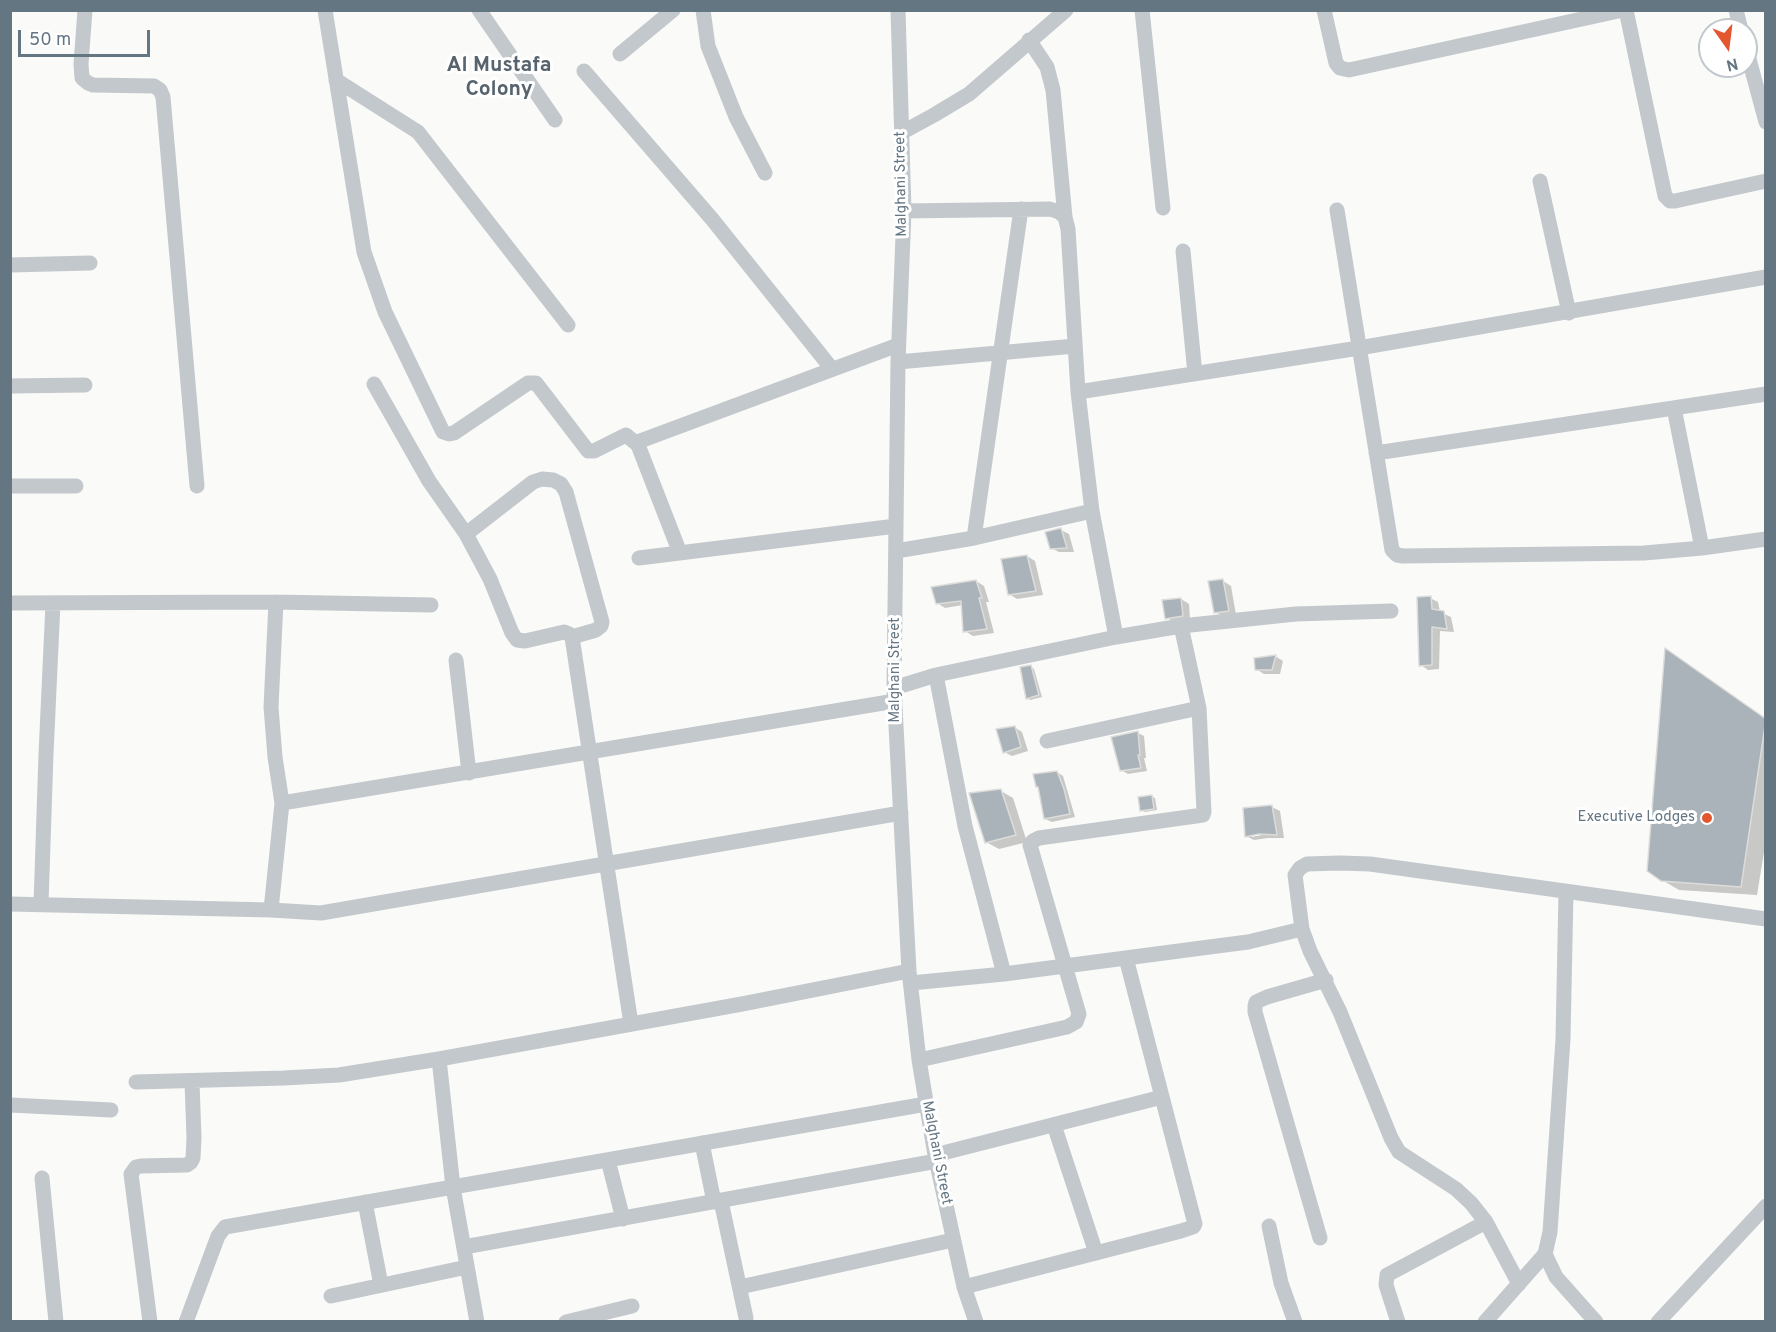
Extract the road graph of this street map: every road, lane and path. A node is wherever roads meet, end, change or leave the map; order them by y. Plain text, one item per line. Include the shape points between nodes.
1 (85, 10) edge
2 (325, 10) edge
3 (479, 10) edge
4 (703, 10) edge
5 (898, 10) edge
6 (1066, 10) edge
7 (1142, 10) edge
8 (1324, 10) edge
9 (1624, 10) edge
10 (668, 12) edge
11 (1029, 40) junction
12 (620, 54) dead end
13 (584, 71) dead end
14 (1754, 78) edge
15 (336, 80) junction
16 (555, 120) dead end
17 (1766, 122) edge
18 (901, 133) junction
19 (765, 173) dead end
20 (1540, 181) dead end
21 (1766, 181) edge
22 (1163, 208) dead end
23 (1021, 209) junction
24 (1337, 210) dead end
25 (904, 211) junction
26 (1065, 217) junction
27 (1183, 251) dead end
28 (90, 263) dead end
29 (10, 265) edge
30 (1766, 277) edge
31 (1569, 313) junction
32 (568, 325) dead end
33 (898, 345) junction
34 (1075, 346) junction
35 (1359, 348) junction
36 (1001, 353) junction
37 (897, 362) junction
38 (832, 369) junction
39 (1195, 374) junction
40 (374, 384) dead end
41 (85, 385) dead end
42 (10, 386) edge
43 (1078, 392) junction
44 (1766, 394) edge
45 (1674, 408) junction
46 (638, 444) junction
47 (1376, 453) junction
48 (10, 486) edge
49 (76, 486) dead end
50 (197, 486) dead end
51 (1092, 511) junction
52 (896, 526) junction
53 (466, 534) junction
54 (974, 538) junction
55 (1766, 539) edge
56 (1702, 548) junction
57 (896, 551) junction
58 (680, 553) junction
59 (639, 558) dead end
60 (276, 602) junction
61 (10, 603) edge
62 (53, 603) junction
63 (431, 605) dead end
64 (1391, 611) dead end
65 (1181, 626) junction
66 (572, 637) junction
67 (1116, 637) junction
68 (456, 660) dead end
69 (936, 675) junction
70 (895, 695) junction
71 (1199, 708) junction
72 (1047, 741) dead end
73 (590, 753) junction
74 (469, 773) junction
75 (282, 803) junction
76 (901, 813) junction
77 (608, 864) junction
78 (1566, 892) junction
79 (10, 904) edge
80 (41, 904) junction
81 (272, 910) junction
82 (1766, 919) edge
83 (1302, 929) junction
84 (1126, 958) junction
85 (1066, 966) junction
86 (1004, 974) junction
87 (910, 977) junction
88 (1326, 980) junction
89 (631, 1024) junction
90 (440, 1059) junction
91 (919, 1060) junction
92 (192, 1081) junction
93 (136, 1082) dead end
94 (1162, 1097) junction
95 (926, 1104) junction
96 (10, 1105) edge
97 (111, 1110) dead end
98 (1054, 1125) junction
99 (702, 1143) junction
100 (936, 1158) junction
101 (608, 1160) junction
102 (42, 1178) dead end
103 (453, 1187) junction
104 (717, 1201) junction
105 (365, 1202) junction
106 (1766, 1206) edge
107 (623, 1219) junction
108 (1486, 1222) junction
109 (1269, 1226) dead end
110 (1320, 1238) dead end
111 (953, 1239) junction
112 (464, 1247) junction
113 (1095, 1253) junction
114 (1545, 1254) junction
115 (467, 1267) junction
116 (1519, 1284) junction
117 (381, 1285) junction
118 (740, 1287) junction
119 (964, 1287) junction
120 (331, 1296) dead end
121 (632, 1306) dead end
122 (746, 1318) dead end
123 (56, 1322) edge
124 (150, 1322) edge
125 (186, 1322) edge
126 (477, 1322) edge
127 (566, 1322) edge
128 (976, 1322) edge
129 (1295, 1322) edge
130 (1398, 1322) edge
131 (1485, 1322) edge
132 (1596, 1322) edge
133 (1658, 1322) edge

1 - 50 street via 82,78 93,85 154,86 163,97
2 - 15 street
3 - 16 street
4 - 19 street via 708,46 736,117
5 - 18 street, Malghani Street
6 - 11 street
7 - 22 street
8 - 9 street via 1333,57 1340,68 1349,70
9 - 21 street via 1665,196 1675,201
10 - 12 street
11 - 18 street via 969,94
11 - 26 street via 1047,67 1053,90
13 - 38 street via 712,219
14 - 17 street
15 - 32 street via 418,132
15 - 46 street via 364,252 385,312 443,432 454,433 532,382 588,451 626,435
18 - 25 street, Malghani Street
20 - 31 street
23 - 25 street
23 - 26 street via 1050,209
23 - 36 street
24 - 35 street
25 - 33 street, Malghani Street
26 - 34 street
27 - 39 street
28 - 29 street
30 - 31 street
31 - 35 street
33 - 37 street, Malghani Street
33 - 38 street
34 - 36 street
34 - 43 street
35 - 39 street
35 - 47 street
36 - 37 street
36 - 54 street
37 - 52 street, Malghani Street
38 - 46 street
39 - 43 street
40 - 53 street via 429,481
41 - 42 street
43 - 51 street
44 - 45 street
45 - 47 street
45 - 56 street
46 - 58 street
47 - 56 street via 1392,550 1397,555 1644,553
48 - 49 street
51 - 54 street
51 - 67 street
52 - 57 street, Malghani Street
52 - 58 street
53 - 66 street via 516,640 564,632
53 - 66 street via 533,482 542,479 561,484 602,622 596,630
54 - 57 street
55 - 56 street
57 - 70 street, Malghani Street
58 - 59 street
60 - 62 street
60 - 63 street
60 - 75 street via 271,707
61 - 62 street
62 - 80 street
64 - 65 street via 1296,614
65 - 67 street
65 - 71 street
66 - 73 street
67 - 69 street
68 - 74 street
69 - 70 street
69 - 86 street via 965,826
70 - 73 street
70 - 76 street, Malghani Street
71 - 72 street
71 - 85 street via 1203,815 1039,838 1030,845
73 - 74 street
73 - 77 street
74 - 75 street
75 - 81 street
76 - 77 street
76 - 87 street, Malghani Street
77 - 81 street via 321,913
77 - 89 street
78 - 82 street
78 - 83 street via 1370,864 1307,864 1295,875
78 - 114 street via 1563,1039 1550,1232
79 - 80 street
80 - 81 street
83 - 84 street via 1248,942
83 - 88 street
84 - 85 street
84 - 94 street
85 - 86 street
85 - 91 street via 1079,1014 1076,1022
86 - 87 street
87 - 89 street
87 - 91 street, Malghani Street
88 - 108 street via 1400,1152 1456,1189
88 - 110 street via 1267,997 1255,1006
89 - 90 street
90 - 92 street via 319,1076
90 - 103 street
91 - 95 street, Malghani Street
92 - 93 street
92 - 124 street via 191,1162 136,1167 131,1174
94 - 98 street
94 - 113 street via 1195,1224
95 - 99 street
95 - 100 street, Malghani Street
96 - 97 street
98 - 100 street
98 - 113 street
99 - 101 street
99 - 104 street
100 - 104 street
100 - 111 street, Malghani Street
101 - 103 street
101 - 107 street
102 - 123 street
103 - 105 street
103 - 112 street
104 - 107 street
104 - 118 street
105 - 117 street
105 - 125 street via 225,1227 218,1236
106 - 133 street
107 - 112 street
108 - 116 street
108 - 130 street via 1387,1275 1386,1285
109 - 129 street via 1281,1283
111 - 118 street
111 - 119 street, Malghani Street
112 - 115 street
113 - 119 street
114 - 116 street
114 - 132 street via 1556,1277
115 - 117 street
115 - 126 street
116 - 131 street
117 - 120 street
118 - 122 street
119 - 128 street, Malghani Street
121 - 127 street

